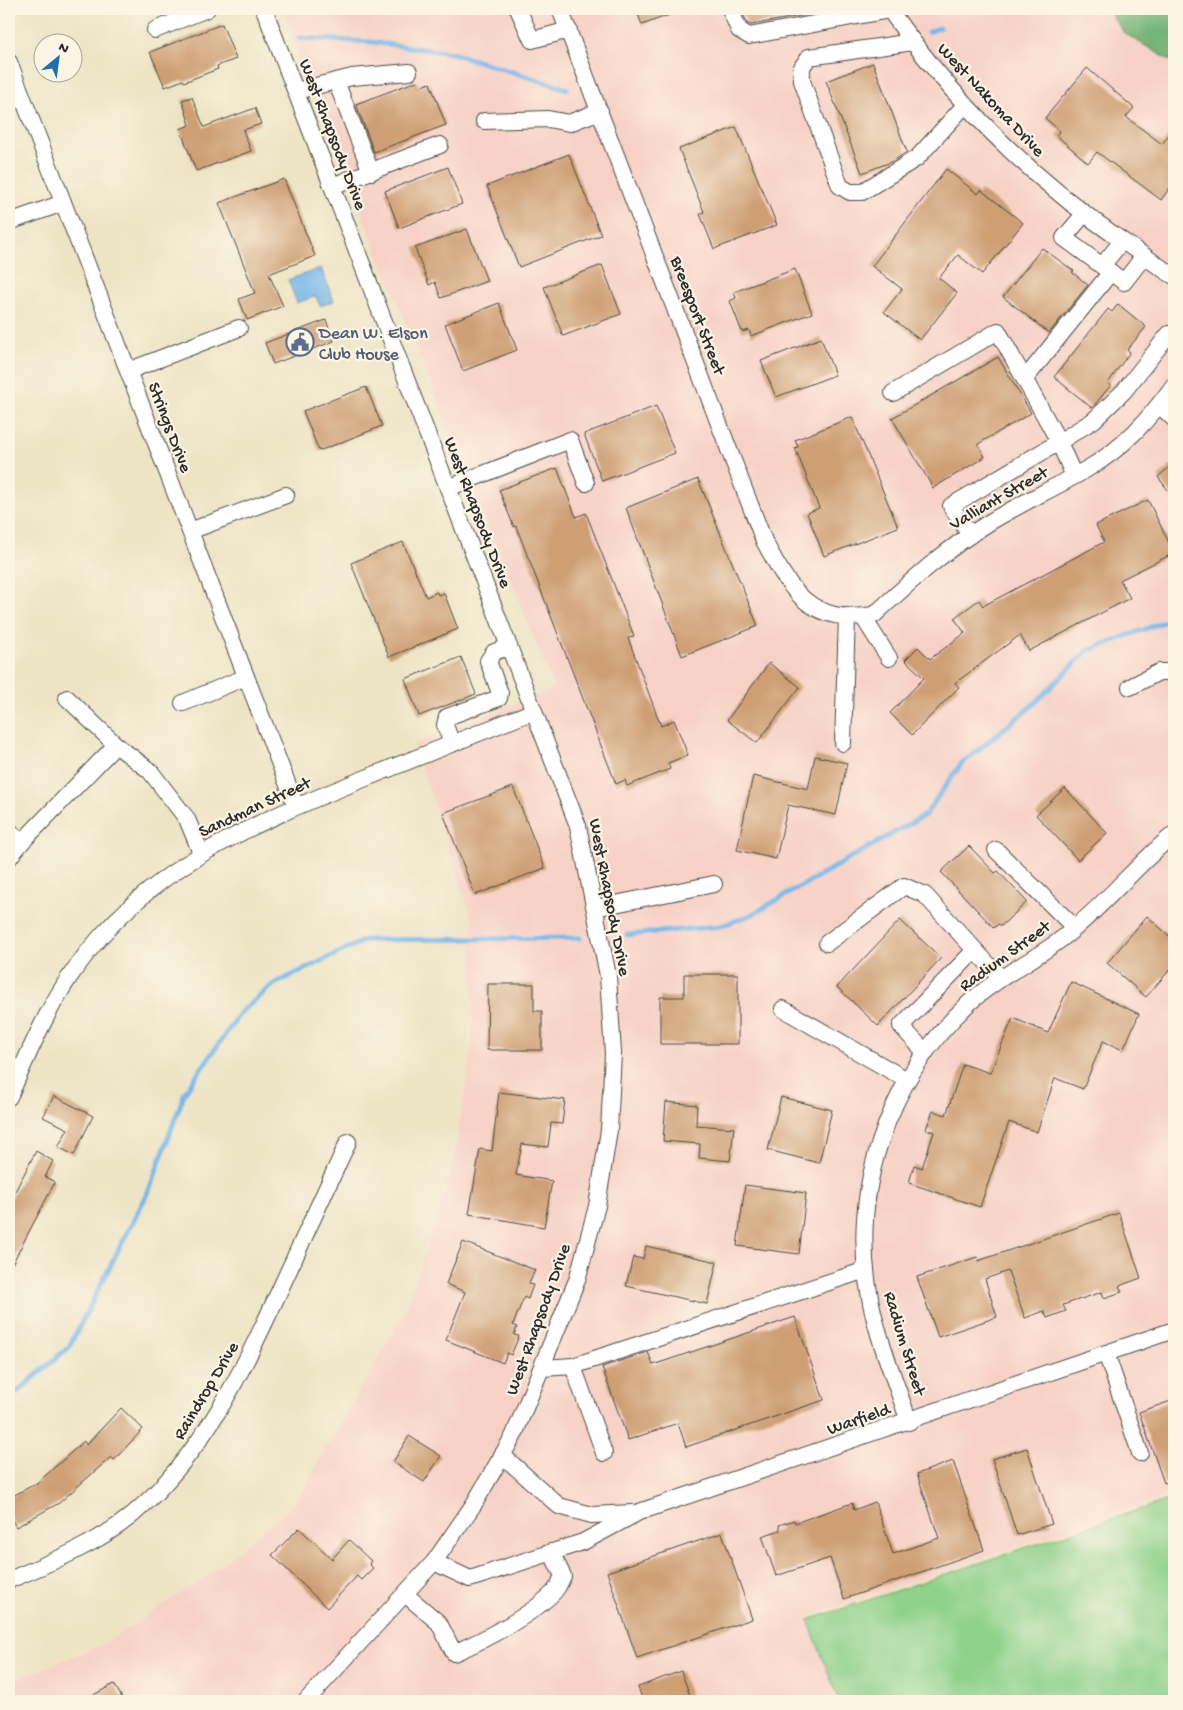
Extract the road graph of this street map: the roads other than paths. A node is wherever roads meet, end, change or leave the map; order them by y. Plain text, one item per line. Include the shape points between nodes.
1 (207, 9) edge
2 (264, 9) edge
3 (518, 9) edge
4 (560, 9) edge
5 (730, 9) edge
6 (889, 9) edge
7 (155, 30) dead end
8 (568, 30) junction
9 (913, 42) junction
10 (9, 62) edge
11 (409, 72) dead end
12 (336, 81) junction
13 (296, 91) junction
14 (14, 92) edge
15 (965, 105) junction
16 (600, 112) junction
17 (484, 121) dead end
18 (440, 145) dead end
19 (370, 172) junction
20 (332, 186) junction
21 (63, 203) junction
22 (1084, 214) junction
23 (9, 222) edge
24 (1122, 241) junction
25 (1144, 256) junction
26 (1107, 269) junction
27 (1174, 276) edge
28 (239, 328) dead end
29 (1172, 332) edge
30 (128, 371) junction
31 (1025, 379) junction
32 (1173, 389) edge
33 (893, 393) dead end
34 (1159, 405) junction
35 (1174, 419) edge
36 (1059, 442) junction
37 (1074, 476) junction
38 (586, 483) dead end
39 (448, 488) junction
40 (286, 495) dead end
41 (190, 531) junction
42 (970, 536) junction
43 (855, 617) junction
44 (509, 647) junction
45 (889, 658) dead end
46 (1174, 672) edge
47 (246, 677) junction
48 (1130, 688) dead end
49 (68, 698) dead end
50 (183, 703) dead end
51 (534, 712) junction
52 (843, 742) dead end
53 (452, 744) junction
54 (116, 746) junction
55 (296, 806) junction
56 (9, 830) edge
57 (1174, 834) edge
58 (21, 844) junction
59 (996, 850) dead end
60 (201, 853) junction
61 (9, 858) edge
62 (714, 884) dead end
63 (595, 908) junction
64 (1075, 928) junction
65 (827, 943) dead end
66 (975, 950) junction
67 (1001, 978) junction
68 (783, 1009) dead end
69 (925, 1052) junction
70 (907, 1080) junction
71 (9, 1097) edge
72 (348, 1142) dead end
73 (866, 1270) junction
74 (1174, 1330) edge
75 (1106, 1353) junction
76 (573, 1366) junction
77 (543, 1368) junction
78 (909, 1422) junction
79 (604, 1453) dead end
80 (1140, 1453) dead end
81 (502, 1455) junction
82 (639, 1512) junction
83 (551, 1552) junction
84 (434, 1562) junction
85 (9, 1580) edge
86 (405, 1594) junction
87 (306, 1701) edge

1 - 7 street
2 - 13 street, West Rhapsody Drive
3 - 8 street via 532,40
4 - 8 street, Breesport Street
5 - 6 street via 739,30 749,36
6 - 9 street, West Nakoma Drive
8 - 16 street, Breesport Street
9 - 15 street, West Nakoma Drive
9 - 15 street via 809,58 802,67 802,81 840,186 850,192 862,192 917,158
10 - 14 street, Strings Drive
11 - 12 street
12 - 13 street
12 - 19 street
13 - 20 street, West Rhapsody Drive
14 - 21 street, Strings Drive
15 - 22 street, West Nakoma Drive via 1005,147
16 - 17 street via 570,123 548,119
16 - 43 street, Breesport Street via 764,541 785,580 803,600 829,615
18 - 19 street
19 - 20 street
20 - 39 street, West Rhapsody Drive
21 - 23 street
21 - 30 street, Strings Drive
22 - 24 street, West Nakoma Drive
22 - 26 street via 1064,238
24 - 25 street, West Nakoma Drive
24 - 26 street
25 - 26 street via 1124,282
25 - 27 street, West Nakoma Drive
26 - 31 street
28 - 30 street
29 - 36 street via 1124,391 1094,420
30 - 41 street, Strings Drive
31 - 33 street via 998,330
31 - 36 street
32 - 34 street, Valliant Street
34 - 35 street
34 - 37 street, Valliant Street via 1138,430
36 - 37 street
36 - 42 street via 951,506
37 - 42 street, Valliant Street
38 - 39 street via 570,440
39 - 44 street, West Rhapsody Drive
40 - 41 street
41 - 47 street, Strings Drive
42 - 43 street, Valliant Street via 936,558 874,615
43 - 45 street
43 - 52 street
44 - 51 street, West Rhapsody Drive
44 - 53 street via 494,652 488,661 499,698 447,718 445,725
46 - 48 street via 1159,672
47 - 50 street
47 - 55 street, Strings Drive
49 - 54 street
51 - 53 street, Sandman Street
51 - 63 street, West Rhapsody Drive via 578,826
53 - 55 street, Sandman Street
54 - 58 street
54 - 60 street via 150,771 186,819
55 - 60 street, Sandman Street
56 - 58 street
57 - 64 street, Radium Street
58 - 61 street
59 - 64 street
60 - 71 street, Sandman Street via 137,900 104,933 76,968 50,1006
62 - 63 street
63 - 77 street, West Rhapsody Drive via 609,985 613,1053 609,1130 597,1206 577,1280
64 - 67 street, Radium Street
65 - 66 street via 904,886 925,895
66 - 67 street
66 - 69 street via 902,1026
67 - 69 street, Radium Street via 969,1003
68 - 70 street
69 - 70 street, Radium Street
70 - 73 street, Radium Street via 889,1117 871,1172 864,1237
72 - 85 street, Raindrop Drive via 250,1356 180,1469 131,1515 97,1539
73 - 76 street
73 - 78 street, Radium Street via 880,1335
74 - 75 street, Warfield
75 - 78 street, Warfield
75 - 80 street
76 - 77 street
76 - 79 street
77 - 81 street, West Rhapsody Drive
78 - 82 street, Warfield
81 - 82 street, Warfield via 559,1506 592,1515
81 - 84 street, West Rhapsody Drive via 474,1504
82 - 83 street, Warfield via 583,1542
83 - 84 street, Warfield via 470,1579
83 - 86 street via 563,1576 554,1592 481,1641 454,1653 439,1623
84 - 86 street, West Rhapsody Drive
86 - 87 street, West Rhapsody Drive

